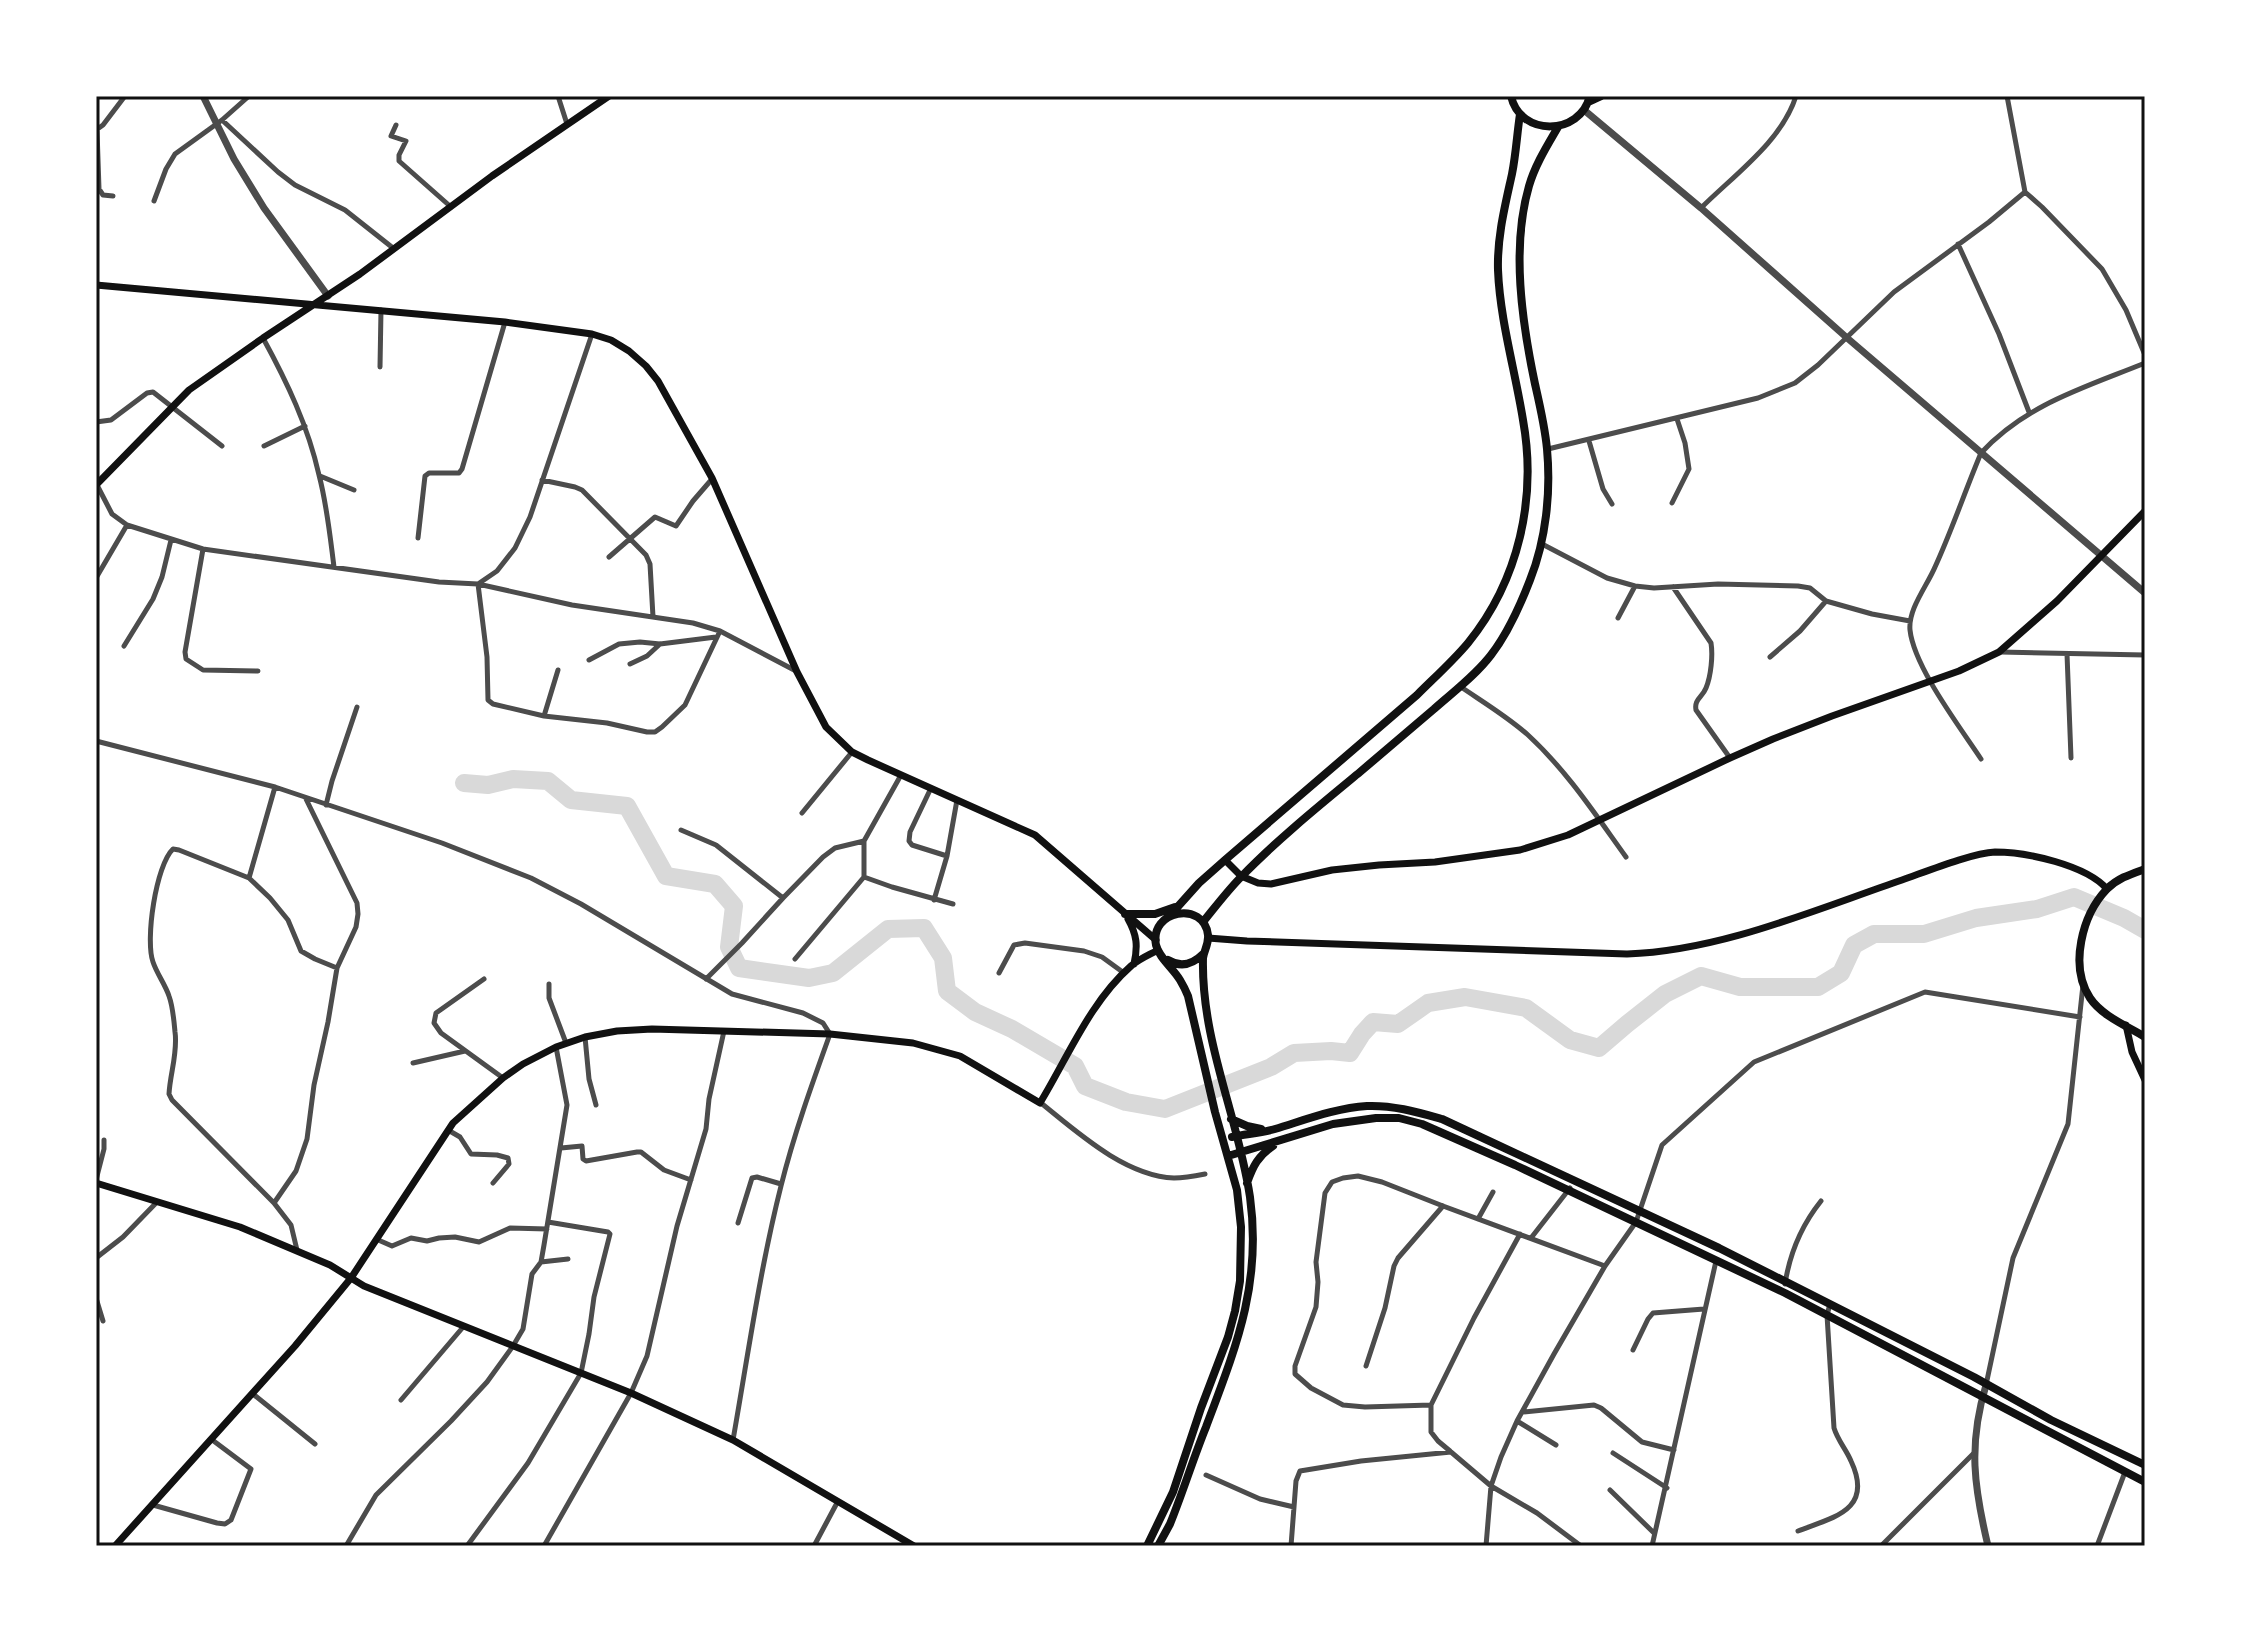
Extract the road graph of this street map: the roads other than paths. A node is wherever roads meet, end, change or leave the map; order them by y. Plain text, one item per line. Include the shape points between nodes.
1 (125, 96) edge
2 (203, 96) edge
3 (249, 96) edge
4 (558, 96) edge
5 (609, 96) edge
6 (1511, 96) edge
7 (1601, 96) edge
8 (1796, 96) edge
9 (2007, 96) edge
10 (1587, 103) edge
11 (1520, 114) junction
12 (219, 121) junction
13 (567, 124) junction
14 (396, 125) dead end
15 (1558, 127) junction
16 (96, 130) edge
17 (2025, 192) junction
18 (113, 196) dead end
19 (154, 201) dead end
20 (451, 207) junction
21 (1701, 208) junction
22 (1957, 243) junction
23 (393, 248) junction
24 (1498, 269) junction
25 (1519, 269) junction
26 (96, 285) edge
27 (328, 296) junction
28 (316, 305) junction
29 (381, 309) junction
30 (505, 322) junction
31 (592, 334) junction
32 (1846, 337) junction
33 (263, 338) junction
34 (2145, 355) edge
35 (2145, 363) edge
36 (380, 367) dead end
37 (172, 406) junction
38 (2029, 412) junction
39 (1677, 419) junction
40 (96, 422) edge
41 (305, 426) junction
42 (1589, 441) junction
43 (222, 446) dead end
44 (264, 446) dead end
45 (1547, 450) junction
46 (1981, 453) junction
47 (320, 476) junction
48 (712, 478) junction
49 (542, 480) junction
50 (96, 485) edge
51 (354, 490) dead end
52 (1672, 503) dead end
53 (1612, 504) dead end
54 (2145, 511) edge
55 (127, 525) junction
56 (418, 538) dead end
57 (631, 539) junction
58 (171, 540) junction
59 (1541, 544) junction
60 (203, 549) junction
61 (2101, 556) junction
62 (609, 557) dead end
63 (334, 567) junction
64 (96, 578) edge
65 (478, 584) junction
66 (1635, 586) junction
67 (1673, 587) junction
68 (2145, 593) edge
69 (1826, 601) junction
70 (653, 617) junction
71 (1618, 618) dead end
72 (1910, 621) junction
73 (720, 631) junction
74 (716, 637) junction
75 (660, 644) junction
76 (124, 646) dead end
77 (1999, 652) junction
78 (2067, 654) junction
79 (2145, 655) edge
80 (1770, 657) dead end
81 (589, 660) dead end
82 (630, 664) dead end
83 (558, 670) dead end
84 (258, 671) dead end
85 (797, 672) junction
86 (1930, 682) junction
87 (1461, 686) junction
88 (357, 707) dead end
89 (544, 716) junction
90 (96, 741) edge
91 (852, 752) junction
92 (1730, 758) junction
93 (2071, 758) dead end
94 (1981, 759) dead end
95 (901, 775) junction
96 (275, 787) junction
97 (931, 788) junction
98 (306, 799) junction
99 (957, 800) junction
100 (326, 805) junction
101 (802, 813) dead end
102 (1600, 820) junction
103 (681, 830) dead end
104 (864, 841) junction
105 (947, 856) junction
106 (1626, 857) dead end
107 (1225, 860) junction
108 (2145, 869) edge
109 (1241, 876) junction
110 (864, 877) junction
111 (249, 878) junction
112 (2107, 889) junction
113 (783, 898) junction
114 (934, 900) junction
115 (953, 904) dead end
116 (1180, 905) junction
117 (1125, 914) junction
118 (1171, 914) junction
119 (1203, 922) junction
120 (1208, 938) junction
121 (1156, 940) junction
122 (1161, 954) junction
123 (1203, 954) junction
124 (795, 959) dead end
125 (1134, 964) junction
126 (337, 968) junction
127 (999, 973) dead end
128 (1124, 973) junction
129 (484, 979) dead end
130 (706, 979) junction
131 (549, 984) dead end
132 (2083, 984) junction
133 (2080, 1017) junction
134 (2126, 1025) junction
135 (724, 1030) junction
136 (830, 1034) junction
137 (585, 1037) junction
138 (2145, 1037) edge
139 (566, 1043) junction
140 (556, 1047) junction
141 (466, 1051) junction
142 (413, 1063) dead end
143 (503, 1078) junction
144 (2145, 1080) edge
145 (1040, 1103) junction
146 (596, 1105) dead end
147 (1230, 1114) junction
148 (447, 1130) junction
149 (1270, 1130) junction
150 (1236, 1136) junction
151 (1224, 1139) junction
152 (104, 1140) dead end
153 (1284, 1140) junction
154 (561, 1148) junction
155 (1241, 1152) junction
156 (1228, 1156) junction
157 (1205, 1174) dead end
158 (691, 1180) junction
159 (1573, 1180) junction
160 (96, 1182) edge
161 (493, 1183) dead end
162 (1247, 1183) junction
163 (781, 1184) junction
164 (1569, 1190) junction
165 (1493, 1192) dead end
166 (1821, 1201) dead end
167 (158, 1202) junction
168 (274, 1203) junction
169 (1443, 1206) junction
170 (1640, 1211) junction
171 (1478, 1219) junction
172 (548, 1222) junction
173 (1636, 1222) junction
174 (738, 1223) dead end
175 (547, 1229) junction
176 (1520, 1234) junction
177 (1531, 1238) junction
178 (375, 1239) junction
179 (297, 1250) junction
180 (96, 1258) edge
181 (568, 1259) dead end
182 (1716, 1260) junction
183 (541, 1262) junction
184 (1605, 1266) junction
185 (351, 1278) junction
186 (1785, 1281) junction
187 (1785, 1293) junction
188 (96, 1298) edge
189 (1830, 1304) junction
190 (1704, 1309) junction
191 (1827, 1315) junction
192 (103, 1321) dead end
193 (464, 1326) junction
194 (513, 1346) junction
195 (1633, 1350) dead end
196 (1366, 1366) dead end
197 (581, 1373) junction
198 (1986, 1385) junction
199 (631, 1393) junction
200 (253, 1394) junction
201 (1982, 1397) junction
202 (401, 1400) dead end
203 (1431, 1405) junction
204 (1522, 1412) junction
205 (2051, 1420) junction
206 (1517, 1421) junction
207 (2046, 1432) junction
208 (211, 1439) junction
209 (733, 1440) junction
210 (315, 1444) dead end
211 (1556, 1445) dead end
212 (1674, 1450) junction
213 (1451, 1452) junction
214 (1613, 1453) dead end
215 (1973, 1454) junction
216 (2145, 1465) edge
217 (2125, 1472) junction
218 (1206, 1475) dead end
219 (2145, 1482) edge
220 (1491, 1486) junction
221 (1667, 1488) junction
222 (1610, 1490) dead end
223 (838, 1501) junction
224 (153, 1505) junction
225 (1294, 1507) junction
226 (1166, 1522) junction
227 (1798, 1531) dead end
228 (1655, 1534) junction
229 (115, 1546) edge
230 (346, 1546) edge
231 (467, 1546) edge
232 (544, 1546) edge
233 (814, 1546) edge
234 (914, 1546) edge
235 (1147, 1546) edge
236 (1158, 1546) edge
237 (1291, 1546) edge
238 (1486, 1546) edge
239 (1581, 1546) edge
240 (1652, 1546) edge
241 (1881, 1546) edge
242 (1988, 1546) edge
243 (2097, 1546) edge

1 - 16 street
2 - 12 street
3 - 12 street
4 - 13 street
5 - 13 main road
6 - 11 main road
7 - 10 main road
8 - 21 street via 1770,143
9 - 17 street
10 - 15 main road via 1572,121
10 - 21 street
11 - 15 main road via 1544,127
11 - 24 main road
12 - 19 street via 175,154
12 - 23 street via 295,185 345,210
12 - 27 street via 234,159 264,208
13 - 20 main road
14 - 20 street via 391,136 406,141 399,161
15 - 25 main road via 1529,186
16 - 18 street via 99,189
17 - 22 street
17 - 34 street via 2102,269
20 - 23 main road
21 - 32 street
22 - 32 street
22 - 38 street
23 - 27 main road
24 - 25 main road
24 - 107 main road via 1528,460 1526,511 1515,555 1493,606 1417,695
25 - 45 main road
26 - 28 main road
27 - 28 main road
28 - 29 main road
28 - 33 main road
29 - 30 main road
29 - 36 street
30 - 31 main road
30 - 56 street via 462,469 425,476
31 - 48 main road via 611,340 646,366
31 - 49 street
32 - 39 street via 1795,383
32 - 46 street
33 - 37 main road
33 - 41 street
35 - 38 street
37 - 40 street via 147,393 111,420
37 - 43 street
37 - 50 main road
38 - 46 street
39 - 42 street
39 - 52 street via 1689,469
41 - 44 street
41 - 47 street
42 - 45 street
42 - 53 street
45 - 59 main road
46 - 61 street
46 - 72 street
47 - 51 street
47 - 63 street
48 - 57 street via 676,526 655,517
48 - 85 main road
49 - 57 street via 582,490
49 - 65 street via 515,548
50 - 55 street via 112,514
54 - 61 main road
55 - 58 street
55 - 64 street
57 - 62 street
57 - 70 street via 650,564
58 - 60 street
58 - 76 street via 153,599
59 - 66 street via 1607,578
59 - 87 main road via 1532,577 1504,635
60 - 63 street
60 - 84 street via 186,659 203,670
61 - 68 street
61 - 77 main road
63 - 65 street
65 - 70 street
65 - 89 street via 488,700
66 - 67 street
66 - 71 street
67 - 69 street via 1798,586
67 - 92 street via 1711,643 1707,686 1694,705
69 - 72 street
69 - 80 street
70 - 73 street
72 - 86 street via 1913,644
73 - 74 street
73 - 85 street
74 - 75 street
74 - 89 street via 685,705 655,732
75 - 81 street via 619,644
75 - 82 street
77 - 78 street
77 - 86 main road
78 - 79 street
78 - 93 street
83 - 89 street
85 - 91 main road via 826,727
86 - 92 main road
86 - 94 street
87 - 102 street via 1525,732
87 - 109 main road
88 - 100 street
90 - 96 street
91 - 95 main road
91 - 101 street
92 - 102 main road
95 - 97 main road
95 - 104 street
96 - 98 street
96 - 111 street
97 - 99 main road
97 - 105 street via 909,841
98 - 100 street
98 - 126 street via 357,903 356,927
99 - 105 street
99 - 117 main road via 1035,835
100 - 130 street via 531,878
102 - 106 street
102 - 109 main road via 1520,850 1341,869 1271,884
103 - 113 street via 716,845
104 - 110 street
104 - 113 street via 835,848
105 - 114 street
107 - 109 main road
107 - 116 main road
108 - 112 main road
109 - 119 main road
110 - 114 street
110 - 124 street
111 - 126 street via 288,920 301,951
111 - 168 street via 173,849 167,854 156,888 152,961 170,998 176,1037 172,1100
112 - 120 main road via 2055,861 1993,852 1742,934 1673,951 1627,954
112 - 132 main road via 2080,948
113 - 130 street
114 - 115 street
116 - 117 main road via 1155,914
116 - 118 main road
117 - 121 main road
117 - 125 main road via 1137,940
118 - 119 main road via 1188,913
118 - 121 main road via 1159,924
119 - 120 main road
120 - 123 main road
121 - 122 main road
122 - 123 main road via 1171,963 1189,964
122 - 125 main road
122 - 151 main road via 1188,996
123 - 147 main road via 1204,995
125 - 128 main road
126 - 168 street via 307,1139 296,1171
127 - 128 street via 1014,945 1025,943 1084,951
128 - 145 main road via 1088,1019
129 - 141 street via 434,1017 437,1029
130 - 136 street via 732,994 803,1013 823,1023
131 - 139 street
132 - 133 street
132 - 134 main road via 2102,1011
133 - 170 street via 1925,992 1754,1062 1662,1145
133 - 198 street via 2068,1124 2013,1258
134 - 138 main road
134 - 144 main road
135 - 136 main road
135 - 137 main road via 652,1029
135 - 158 street
136 - 145 main road via 942,1050
136 - 163 street
137 - 139 main road
137 - 146 street
139 - 140 main road
140 - 143 main road
140 - 154 street via 567,1100
141 - 142 street
141 - 143 street
143 - 148 main road
145 - 157 street via 1113,1157 1145,1172 1176,1178
147 - 149 main road via 1247,1126
147 - 150 main road
148 - 161 street via 460,1137 471,1154 508,1158
148 - 178 main road
149 - 150 main road
149 - 159 main road via 1348,1109 1390,1107 1442,1119
150 - 151 main road
150 - 155 main road
151 - 156 main road
152 - 160 street
153 - 155 main road
153 - 162 main road via 1254,1162
153 - 164 main road via 1333,1124 1399,1118
154 - 158 street via 582,1146 586,1161 641,1152 664,1170
154 - 172 street
155 - 156 main road
155 - 162 main road
156 - 226 main road via 1241,1227 1235,1311
158 - 199 street via 647,1356
159 - 164 street
159 - 170 main road
160 - 167 main road
162 - 226 main road via 1254,1249 1245,1311 1232,1360
163 - 174 street via 752,1178
163 - 209 street
164 - 173 main road
164 - 177 street
165 - 171 street
166 - 186 street via 1796,1240
167 - 179 main road
167 - 180 street
168 - 179 street via 291,1225
169 - 171 street
169 - 196 street via 1394,1266
169 - 203 street via 1358,1176 1332,1182 1320,1219 1316,1307 1295,1366 1299,1379 1343,1405
170 - 173 street
170 - 186 main road
171 - 176 street
172 - 175 street
172 - 197 street via 610,1234
173 - 182 main road
173 - 184 street
175 - 178 street via 510,1228 479,1242 413,1237 392,1246
175 - 183 street
176 - 177 street
176 - 203 street
177 - 184 street
178 - 185 main road
179 - 185 main road
181 - 183 street
182 - 187 main road
182 - 190 street
183 - 194 street via 532,1274 523,1329
184 - 204 street
185 - 193 main road
185 - 200 main road
186 - 187 street
186 - 189 main road
187 - 191 main road
188 - 192 street
189 - 191 street
189 - 198 main road
190 - 195 street via 1653,1313
190 - 212 street
191 - 201 main road
191 - 227 street via 1834,1428 1859,1489 1848,1509
193 - 194 main road
193 - 202 street
194 - 197 main road
194 - 230 street via 487,1382 376,1495
197 - 199 main road
197 - 231 street via 528,1463
198 - 201 street
198 - 205 main road
199 - 209 main road
199 - 232 street
200 - 208 main road
200 - 210 street
201 - 207 main road
201 - 215 street
203 - 213 street via 1431,1432
204 - 206 street
204 - 212 street via 1594,1405 1646,1445
205 - 207 main road
205 - 216 main road
206 - 211 street
206 - 220 street
207 - 217 main road
208 - 224 main road
208 - 224 street via 251,1469 231,1520 217,1523
209 - 223 main road
212 - 221 street
213 - 220 street
213 - 225 street via 1300,1471
214 - 221 street
215 - 241 street
215 - 242 street
217 - 219 main road
217 - 243 street
218 - 225 street via 1260,1499
220 - 238 street
220 - 239 street
221 - 228 street
222 - 228 street
223 - 233 street
223 - 234 main road
224 - 229 main road
225 - 237 street
226 - 235 main road
226 - 236 main road
228 - 240 street

